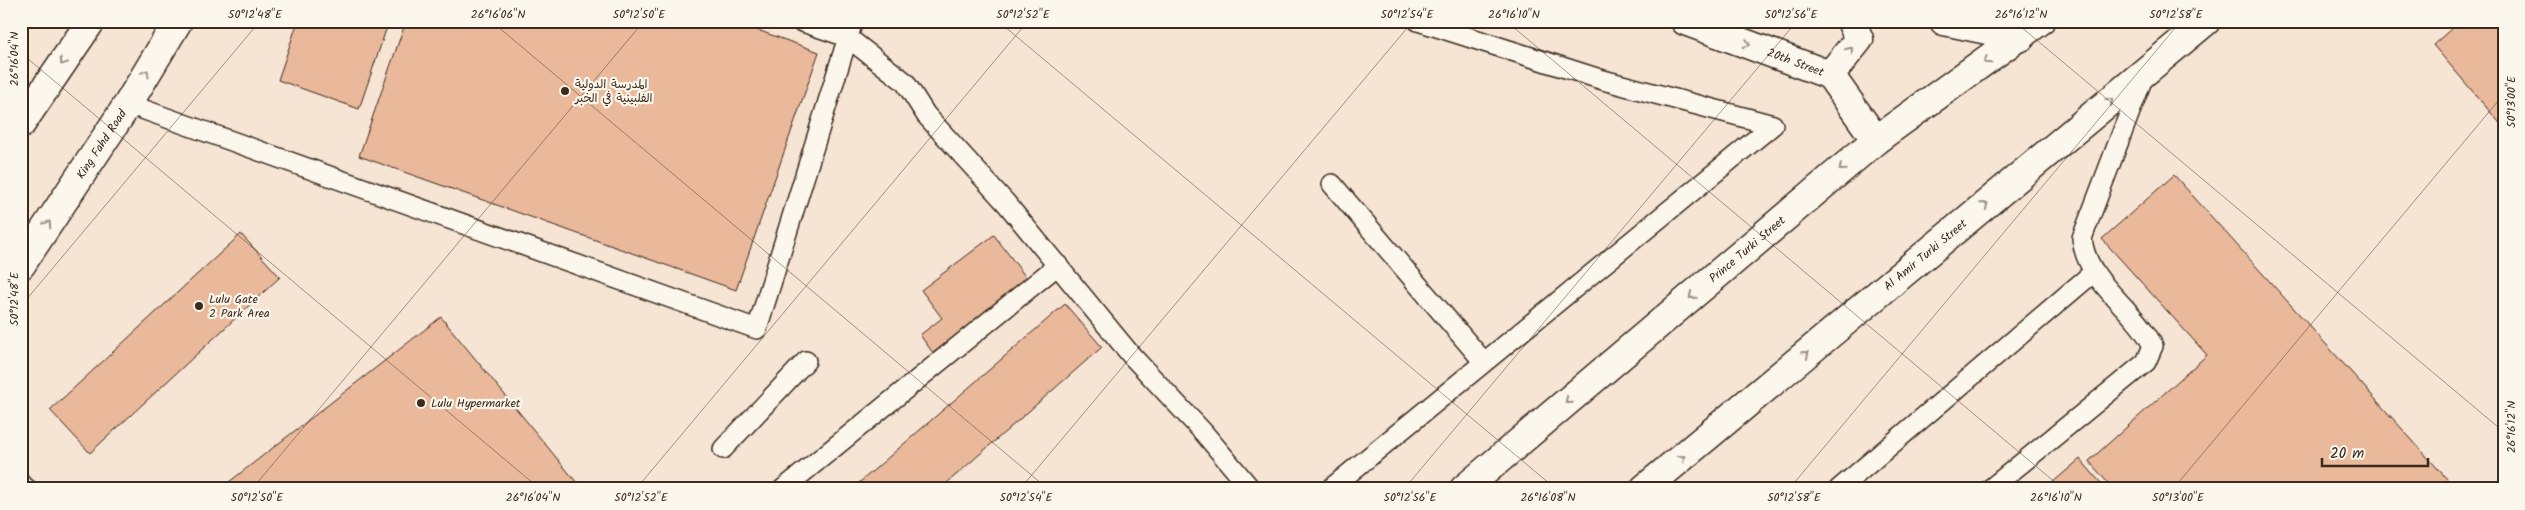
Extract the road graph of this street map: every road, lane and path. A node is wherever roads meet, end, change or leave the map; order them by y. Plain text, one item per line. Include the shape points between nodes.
1 (91, 21) edge
2 (178, 21) edge
3 (800, 21) edge
4 (1418, 21) edge
5 (1685, 21) edge
6 (1851, 21) edge
7 (1944, 21) edge
8 (2206, 21) edge
9 (850, 29) edge
10 (2030, 29) edge
11 (2145, 72) junction
12 (1830, 75) junction
13 (128, 104) junction
14 (21, 124) edge
15 (1876, 140) junction
16 (1332, 184) dead end
17 (21, 264) edge
18 (1058, 265) junction
19 (2094, 272) junction
20 (806, 361) dead end
21 (1483, 361) junction
22 (723, 449) dead end
23 (21, 484) edge
24 (27, 489) edge
25 (782, 489) edge
26 (1251, 489) edge
27 (1330, 489) edge
28 (1464, 489) edge
29 (1644, 489) edge
30 (1839, 489) edge
31 (1990, 489) edge

1 -> 14 main road
13 -> 2 main road, King Fahd Road
3 - 9 lane
4 - 21 lane via 1603,80 1773,125
5 -> 12 main road, 20th Street
12 -> 6 main road via 1859,39
7 - 10 main road
8 - 11 main road, Al Amir Turki Street
9 - 13 lane via 757,329
9 - 18 lane via 905,82 926,115
10 -> 15 main road, Prince Turki Street
11 - 19 lane via 2082,238 2083,254
29 -> 11 main road, Al Amir Turki Street
12 - 15 main road, 20th Street
17 -> 13 main road, King Fahd Road
15 -> 28 main road, Prince Turki Street
16 - 21 lane
18 - 25 lane
18 - 26 lane via 1131,355
19 - 30 lane
19 - 31 lane via 2146,330 2153,346 2146,362
20 - 22 lane
21 - 27 lane
23 - 24 lane

